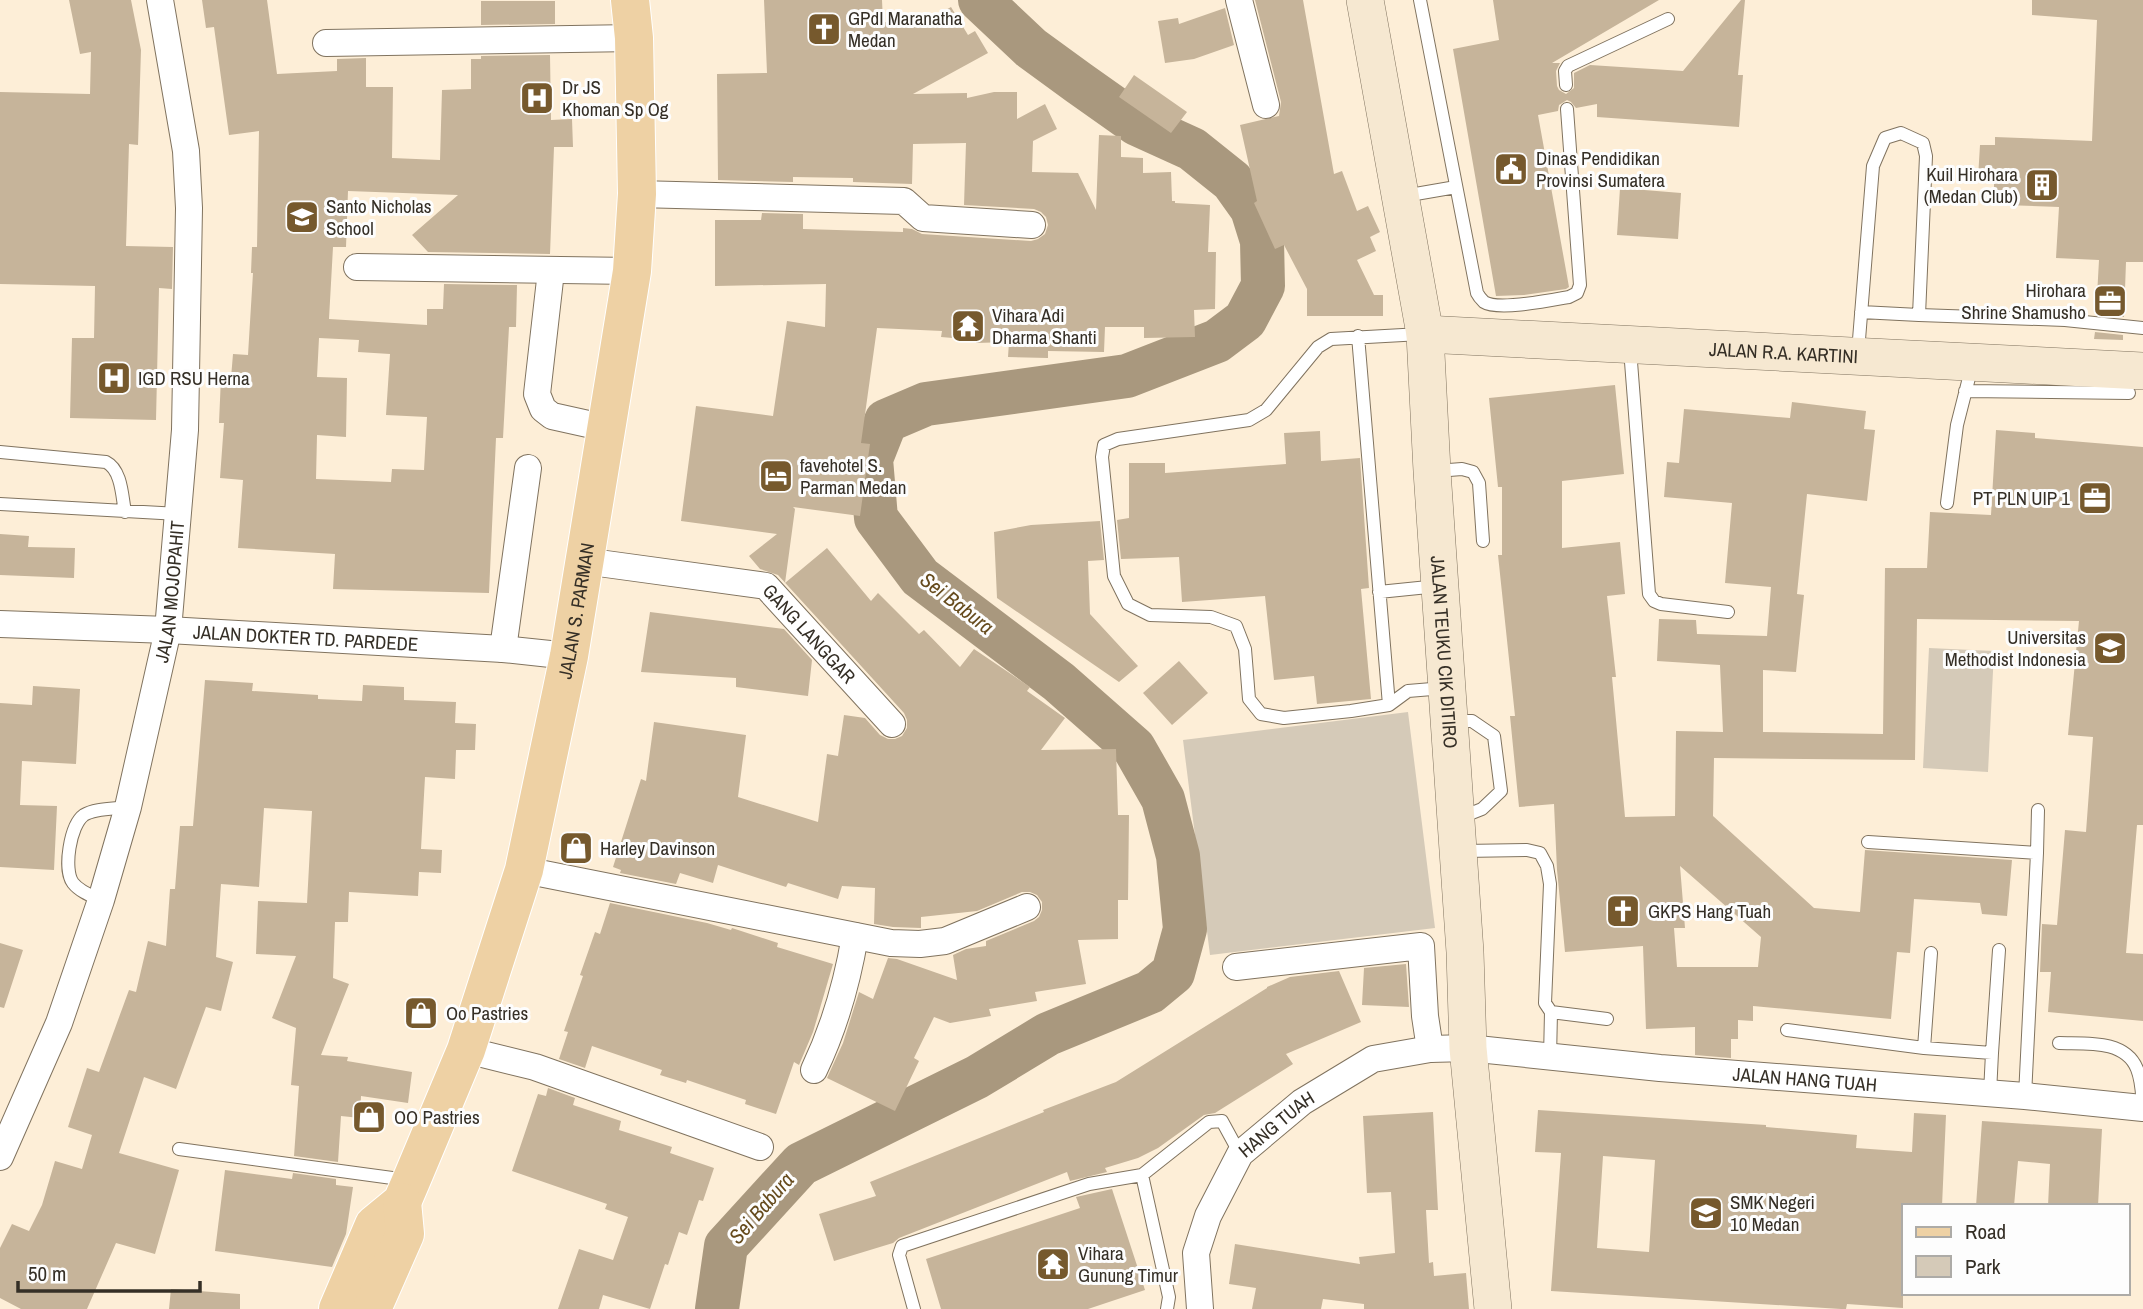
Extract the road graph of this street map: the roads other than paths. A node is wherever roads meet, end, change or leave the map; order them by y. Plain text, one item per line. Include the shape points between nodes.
1 (160, 0) edge
2 (630, 0) edge
3 (1239, 0) edge
4 (1365, 0) edge
5 (1420, 0) edge
6 (1668, 19) dead end
7 (634, 38) junction
8 (326, 43) dead end
9 (1566, 85) dead end
10 (1266, 106) dead end
11 (1567, 109) dead end
12 (1456, 187) junction
13 (637, 194) junction
14 (1400, 197) junction
15 (1032, 225) dead end
16 (357, 267) dead end
17 (551, 271) junction
18 (632, 271) junction
19 (1861, 312) junction
20 (1919, 314) junction
21 (2143, 328) edge
22 (1425, 334) junction
23 (1358, 336) junction
24 (1630, 344) junction
25 (1858, 356) junction
26 (1969, 377) junction
27 (2136, 382) edge
28 (606, 429) junction
29 (0, 452) edge
30 (528, 468) dead end
31 (1432, 471) junction
32 (1947, 503) dead end
33 (0, 504) edge
34 (125, 513) junction
35 (179, 514) junction
36 (1483, 541) dead end
37 (584, 561) junction
38 (1440, 586) junction
39 (1379, 592) junction
40 (1728, 612) dead end
41 (0, 624) edge
42 (168, 630) junction
43 (503, 649) junction
44 (569, 656) junction
45 (1448, 704) junction
46 (1389, 705) junction
47 (892, 724) dead end
48 (128, 807) junction
49 (2038, 810) dead end
50 (1457, 835) junction
51 (1868, 842) dead end
52 (2037, 853) junction
53 (524, 870) junction
54 (101, 900) junction
55 (1027, 907) dead end
56 (855, 936) junction
57 (1999, 950) dead end
58 (1931, 953) dead end
59 (1236, 967) dead end
60 (1551, 1012) junction
61 (1607, 1019) dead end
62 (1787, 1030) dead end
63 (2059, 1043) dead end
64 (1468, 1048) junction
65 (1924, 1048) junction
66 (466, 1049) junction
67 (1430, 1049) junction
68 (1993, 1053) junction
69 (1550, 1058) junction
70 (814, 1070) dead end
71 (1990, 1093) junction
72 (2025, 1096) junction
73 (2143, 1108) edge
74 (760, 1147) dead end
75 (179, 1149) dead end
76 (1240, 1154) junction
77 (0, 1157) edge
78 (1142, 1175) junction
79 (406, 1192) junction
80 (338, 1309) edge
81 (372, 1309) edge
82 (914, 1309) edge
83 (1167, 1309) edge
84 (1200, 1309) edge
85 (1493, 1309) edge

1 - 35 street, JALAN MOJOPAHIT via 186,151 185,430
2 - 7 main road, JALAN S. PARMAN
3 - 10 street
4 - 14 street, JALAN TEUKU CIK DITIRO
5 - 12 lane
6 - 9 lane via 1568,66
7 - 8 street
7 - 13 main road, JALAN S. PARMAN
11 - 12 lane via 1577,293 1515,305 1483,301 1477,293
12 - 14 lane
13 - 15 street via 903,201 923,218
13 - 18 main road, JALAN S. PARMAN
14 - 22 street, JALAN TEUKU CIK DITIRO
16 - 17 street
17 - 18 street
17 - 28 street via 538,381 542,410
18 - 28 main road, JALAN S. PARMAN
19 - 20 lane
19 - 20 lane via 1872,166 1885,138 1901,133 1923,143 1926,156
19 - 25 lane
20 - 21 lane
22 - 23 lane
22 - 24 street, JALAN R.A. KARTINI
22 - 31 street, JALAN TEUKU CIK DITIRO
23 - 39 lane
23 - 46 lane via 1331,339 1318,347 1266,410 1249,420 1118,439 1104,445 1102,457 1114,576 1128,604 1150,615 1211,617 1236,626 1245,649 1249,699 1261,714 1284,718
24 - 25 street, JALAN R.A. KARTINI
24 - 40 lane via 1650,594 1661,604
25 - 26 street, JALAN R.A. KARTINI
26 - 27 street, JALAN R.A. KARTINI
26 - 32 lane via 1957,425
28 - 37 main road, JALAN S. PARMAN
29 - 34 lane via 112,465
30 - 43 street
31 - 36 lane via 1473,472 1479,483
31 - 38 street, JALAN TEUKU CIK DITIRO
33 - 34 lane
34 - 35 lane
35 - 42 street, JALAN MOJOPAHIT
37 - 44 main road, JALAN S. PARMAN
37 - 47 street, GANG LANGGAR via 766,586
38 - 39 lane
38 - 45 street, JALAN TEUKU CIK DITIRO
39 - 46 lane
41 - 42 street, JALAN DOKTER TD. PARDEDE
42 - 43 street, JALAN DOKTER TD. PARDEDE
42 - 48 street, JALAN MOJOPAHIT
43 - 44 street, JALAN DOKTER TD. PARDEDE
44 - 53 main road, JALAN S. PARMAN
45 - 46 lane via 1408,691
45 - 50 street, JALAN TEUKU CIK DITIRO
48 - 54 street, JALAN MOJOPAHIT
48 - 54 lane via 84,815 74,827 71,882
49 - 52 lane
50 - 60 lane via 1540,853 1547,866 1545,1003
50 - 64 street, JALAN TEUKU CIK DITIRO
51 - 52 lane
52 - 72 lane
53 - 56 street
53 - 66 main road, JALAN S. PARMAN
54 - 77 street, JALAN MOJOPAHIT via 59,1023
55 - 56 street via 945,941 891,943
56 - 70 street via 840,1007
57 - 68 lane
58 - 65 lane
59 - 67 street via 1421,946
60 - 61 lane
60 - 69 lane
62 - 65 lane
63 - 73 lane via 2109,1045 2127,1056 2137,1068
64 - 67 street, HANG TUAH
64 - 69 street, JALAN HANG TUAH
64 - 85 street, JALAN TEUKU CIK DITIRO
65 - 68 lane
66 - 74 street via 535,1067
66 - 79 main road, JALAN S. PARMAN
67 - 76 street, HANG TUAH via 1373,1059 1302,1102
68 - 71 lane
69 - 71 street, JALAN HANG TUAH
71 - 72 street, JALAN HANG TUAH
72 - 73 street, JALAN HANG TUAH
75 - 79 lane via 391,1177
76 - 78 lane via 1222,1121 1209,1122
76 - 84 street, HANG TUAH via 1208,1216 1196,1253
78 - 82 lane via 1089,1184 902,1246 899,1255
78 - 83 lane via 1169,1297
79 - 80 main road, JALAN S. PARMAN via 374,1225
79 - 81 main road, JALAN S. PARMAN via 405,1234

